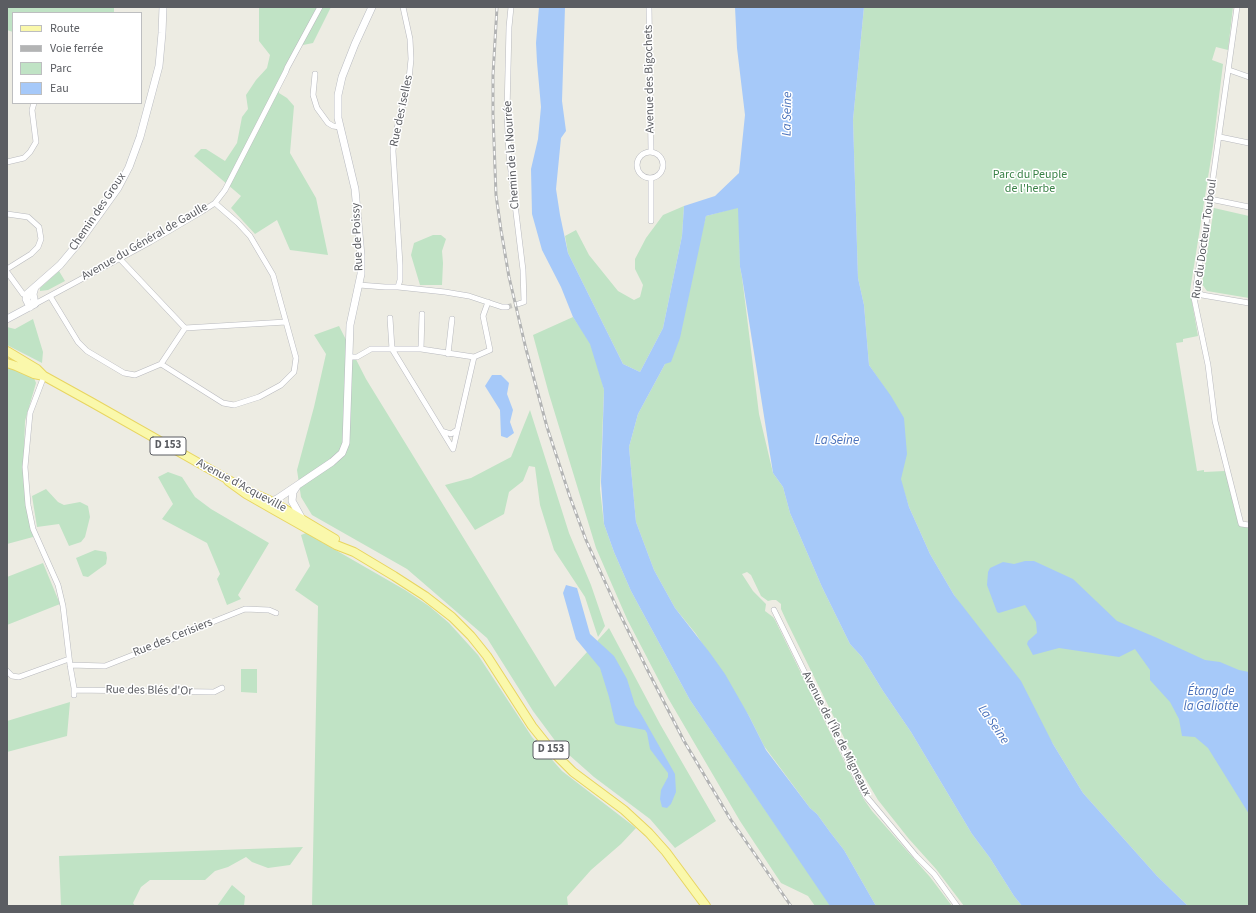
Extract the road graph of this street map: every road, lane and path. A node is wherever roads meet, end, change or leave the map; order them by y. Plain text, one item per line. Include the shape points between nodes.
1 (163, 7) edge
2 (320, 7) edge
3 (372, 7) edge
4 (403, 7) edge
5 (511, 7) edge
6 (648, 7) edge
7 (1237, 7) edge
8 (1229, 70) junction
9 (315, 74) dead end
10 (1249, 77) edge
11 (34, 104) edge
12 (340, 127) junction
13 (1220, 137) junction
14 (1249, 144) edge
15 (651, 152) junction
16 (7, 162) edge
17 (651, 178) junction
18 (1210, 199) junction
19 (215, 203) junction
20 (1249, 206) edge
21 (7, 214) edge
22 (651, 221) dead end
23 (119, 258) junction
24 (7, 271) edge
25 (359, 285) junction
26 (398, 287) junction
27 (1197, 292) junction
28 (50, 296) junction
29 (33, 301) junction
30 (488, 302) junction
31 (1249, 303) edge
32 (518, 304) dead end
33 (507, 306) tunnel mouth
34 (422, 314) dead end
35 (390, 318) dead end
36 (7, 319) edge
37 (452, 320) dead end
38 (286, 322) junction
39 (185, 328) junction
40 (421, 348) junction
41 (392, 349) junction
42 (7, 351) edge
43 (448, 354) junction
44 (349, 357) junction
45 (474, 357) junction
46 (7, 363) edge
47 (161, 364) junction
48 (44, 376) junction
49 (457, 430) junction
50 (442, 432) junction
51 (228, 481) junction
52 (298, 485) junction
53 (286, 492) junction
54 (270, 501) junction
55 (292, 501) junction
56 (283, 513) junction
57 (302, 519) junction
58 (1249, 524) edge
59 (354, 552) junction
60 (774, 610) dead end
61 (276, 613) dead end
62 (69, 659) junction
63 (70, 665) junction
64 (7, 671) edge
65 (222, 688) dead end
66 (706, 906) edge
67 (957, 906) edge

1 - 29 street, Chemin des Groux via 159,66 140,137 129,167 118,188 80,241 60,265 35,287
2 - 19 street, Avenue du Général de Gaulle
3 - 12 street, Rue de Poissy via 340,86 337,110
4 - 26 street, Rue des Iselles via 410,39 411,59 408,85 393,151 400,265
5 - 32 street, Chemin de la Nourrée via 509,155 523,270 524,302
6 - 15 street, Avenue des Bigochets
7 - 8 street, Rue du Docteur Touboul
8 - 10 street
8 - 13 street, Rue du Docteur Touboul
9 - 12 street via 313,95 317,108 328,123
11 - 16 street via 32,110 36,142 24,158
12 - 25 street, Rue de Poissy via 355,189 361,256
13 - 14 street
13 - 18 street, Rue du Docteur Touboul
15 - 17 street via 662,158 663,167 659,175
15 - 17 street via 642,154 637,160 639,173
17 - 22 street
18 - 20 street
18 - 27 street, Rue du Docteur Touboul
19 - 23 street, Avenue du Général de Gaulle
19 - 38 street via 250,236 262,255 273,275
21 - 24 street via 28,217 39,227 41,239 31,254
23 - 28 street, Avenue du Général de Gaulle
23 - 39 street
24 - 29 street via 23,294
25 - 26 street
25 - 44 street, Rue de Poissy via 350,325
26 - 30 street via 469,296
27 - 31 street
27 - 58 street, Rue du Docteur Touboul via 1194,298 1208,365 1215,420 1241,524
28 - 29 street, Avenue du Général de Gaulle
28 - 47 street via 78,342 87,351 124,373 135,375
29 - 36 street, Avenue du Général de Gaulle
30 - 33 street via 502,307
30 - 45 street via 483,316 490,350
34 - 40 street
35 - 41 street
37 - 43 street
38 - 39 street
38 - 47 street via 296,358 294,372 281,385 259,397 234,405 223,403
39 - 47 street
40 - 41 street
40 - 43 street
41 - 44 street via 371,349 356,357
41 - 50 street
42 - 48 main road, D 153
43 - 45 street
44 - 52 street, Rue de Poissy via 348,430 345,448 332,462
45 - 49 street
46 - 48 main road, D 153
48 - 51 main road, Avenue d'Acqueville / D 153
48 - 62 street via 30,413 25,466 28,505 33,529 59,590
49 - 50 street via 451,434
49 - 50 street via 453,449
51 - 54 main road, Avenue d'Acqueville / D 153
51 - 56 main road, D 153 via 251,497
52 - 53 street, Rue de Poissy
52 - 55 street via 293,492
53 - 54 street, Rue de Poissy
53 - 56 street via 282,502
54 - 56 main road, Avenue d'Acqueville / D 153
55 - 56 street
55 - 57 street
56 - 57 main road, Avenue d'Acqueville / D 153
56 - 59 main road, D 153 via 336,545
57 - 59 main road, Avenue d'Acqueville / D 153
59 - 66 main road, D 153 via 425,596 461,626 487,656 532,726 552,751 582,780 624,810 649,833
60 - 67 street, Avenue de l'Île de Migneaux via 865,795 934,874
61 - 63 street, Rue des Cerisiers via 269,610 245,609 105,666
62 - 63 street
62 - 64 street via 19,677 12,676
63 - 65 street, Rue des Blés d'Or via 74,692 214,692

